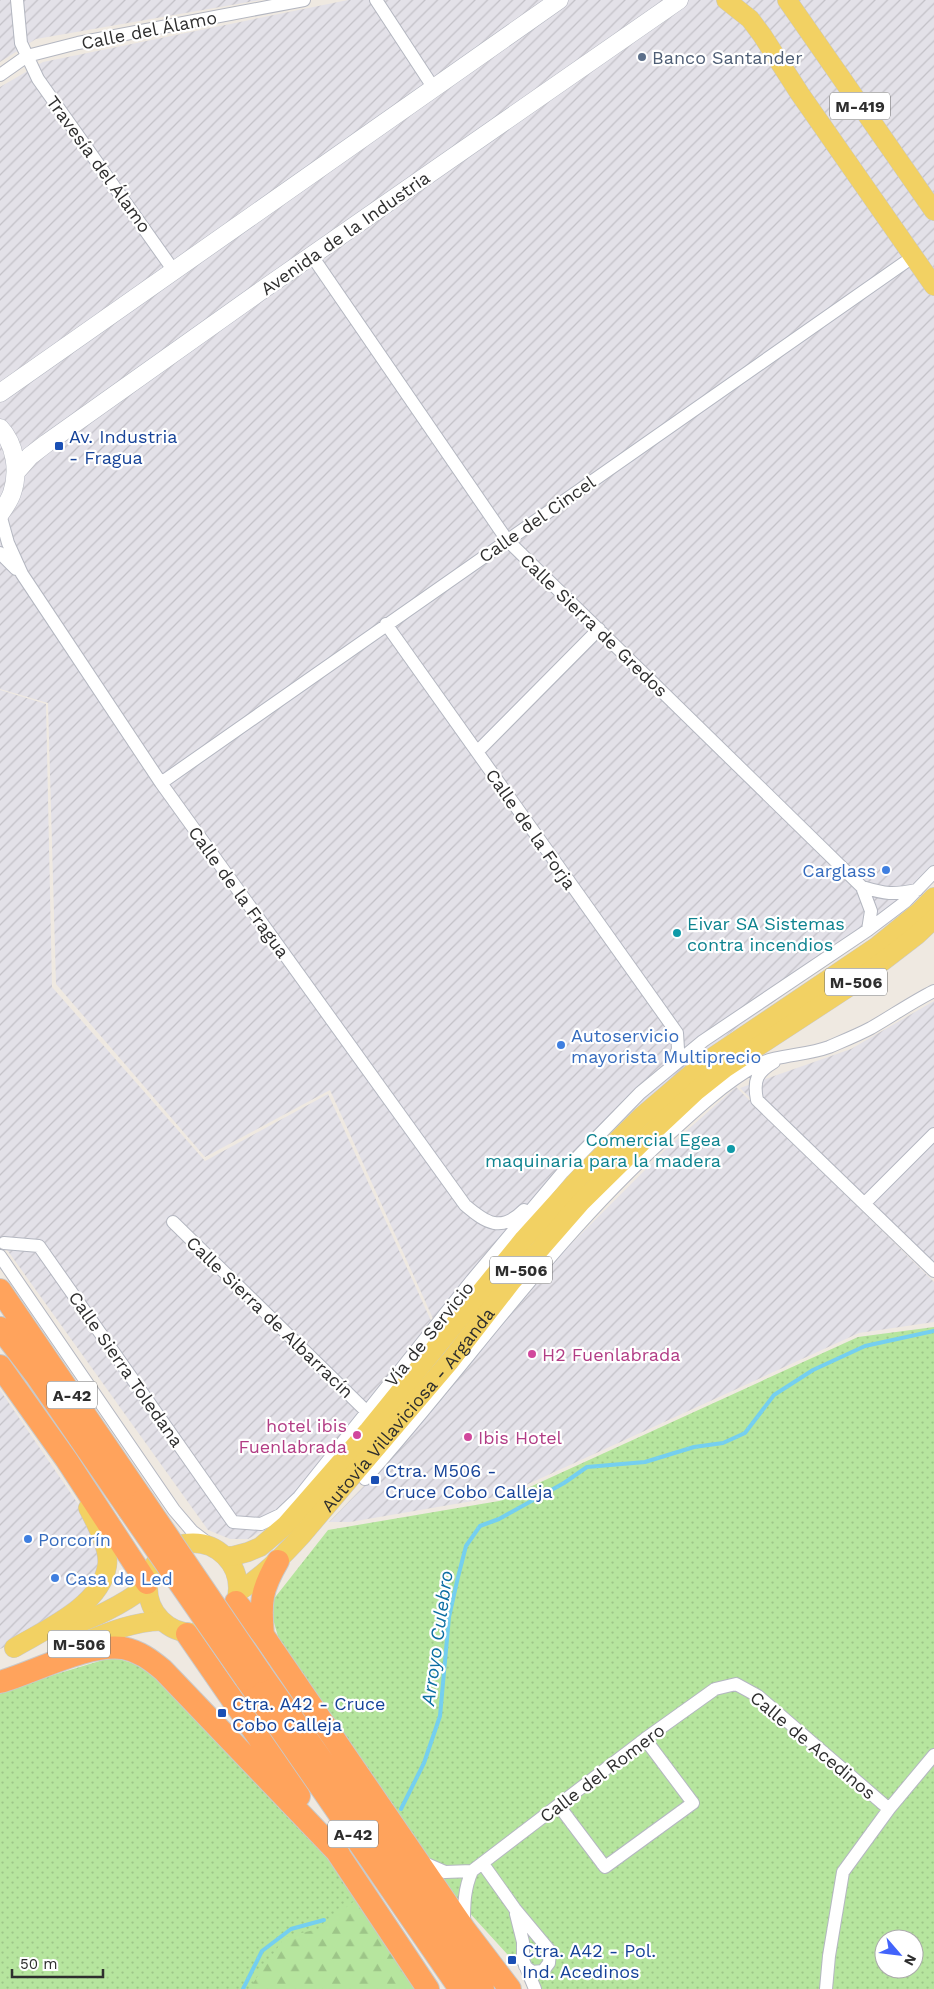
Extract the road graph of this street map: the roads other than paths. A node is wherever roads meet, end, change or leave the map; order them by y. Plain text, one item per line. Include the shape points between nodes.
1 (17, 0) edge
2 (304, 0) edge
3 (376, 0) edge
4 (559, 0) edge
5 (679, 0) edge
6 (726, 0) edge
7 (787, 0) edge
8 (27, 56) junction
9 (0, 75) edge
10 (434, 87) junction
11 (934, 211) edge
12 (312, 256) junction
13 (914, 256) junction
14 (174, 271) junction
15 (934, 286) edge
16 (0, 392) edge
17 (0, 428) edge
18 (16, 472) junction
19 (0, 514) edge
20 (507, 540) junction
21 (0, 553) edge
22 (22, 574) junction
23 (386, 624) junction
24 (598, 629) junction
25 (478, 752) junction
26 (161, 783) junction
27 (934, 872) edge
28 (862, 887) junction
29 (926, 894) edge
30 (934, 919) edge
31 (868, 930) junction
32 (934, 991) edge
33 (677, 1033) junction
34 (702, 1042) junction
35 (778, 1059) junction
36 (672, 1067) junction
37 (934, 1134) edge
38 (563, 1172) junction
39 (865, 1203) junction
40 (173, 1222) dead end
41 (4, 1243) dead end
42 (0, 1256) edge
43 (934, 1270) edge
44 (0, 1290) edge
45 (0, 1328) edge
46 (10, 1361) edge
47 (366, 1411) junction
48 (66, 1459) junction
49 (365, 1479) dead end
50 (301, 1501) junction
51 (132, 1509) junction
52 (233, 1522) joint
53 (219, 1552) junction
54 (278, 1561) junction
55 (147, 1585) junction
56 (237, 1597) junction
57 (161, 1621) junction
58 (187, 1634) junction
59 (263, 1635) junction
60 (7, 1651) edge
61 (0, 1676) edge
62 (248, 1678) junction
63 (0, 1682) edge
64 (736, 1684) joint
65 (645, 1739) junction
66 (934, 1755) edge
67 (559, 1806) junction
68 (889, 1809) junction
69 (339, 1854) junction
70 (416, 1859) junction
71 (483, 1864) junction
72 (472, 1871) junction
73 (515, 1909) junction
74 (465, 1930) junction
75 (525, 1966) junction
76 (428, 1989) edge
77 (447, 1989) edge
78 (460, 1989) edge
79 (483, 1989) edge
80 (510, 1989) edge
81 (535, 1989) edge
82 (826, 1989) edge

1 - 8 street, Travesía del Álamo via 21,44
2 - 8 street, Calle del Álamo via 78,43
3 - 10 street
4 - 10 street
5 - 12 street, Avenida de la Industria
6 - 13 main road, M-419 via 750,19 762,35
7 - 11 main road, M-419
8 - 9 street, Calle del Álamo
8 - 14 street, Travesía del Álamo via 38,79
10 - 14 street
12 - 18 street, Avenida de la Industria via 47,443
12 - 20 street, Calle Sierra de Gredos
13 - 15 main road, M-419
13 - 20 street, Calle del Cincel
14 - 16 street
17 - 18 street via 13,451
18 - 19 street via 12,494
19 - 22 street, Calle de la Fragua
20 - 23 street, Calle del Cincel
20 - 24 street, Calle Sierra de Gredos
21 - 22 street, Calle de la Fragua
22 - 26 street, Calle de la Fragua
23 - 25 street, Calle de la Forja
23 - 26 street, Calle del Cincel
24 - 25 street
24 - 28 street, Calle Sierra de Gredos
25 - 33 street, Calle de la Forja
26 - 38 street, Calle de la Fragua via 465,1205 482,1220 497,1224 514,1220
27 - 29 street, Vía de Servicio
28 - 29 street, Calle Sierra de Gredos via 895,895
28 - 31 street, Calle Sierra de Gredos via 871,911
29 - 31 street, Vía de Servicio via 905,902
29 - 50 main road, M-506 via 920,911 876,947 704,1062 642,1116 524,1239 382,1414
30 - 54 main road, Autovía Villaviciosa - Arganda / M-506 via 852,985 725,1068 696,1091 581,1202 512,1281 450,1362
31 - 34 street, Vía de Servicio
32 - 35 street via 868,1030 826,1048
33 - 34 street
33 - 36 street via 678,1049
34 - 36 street, Vía de Servicio
35 - 39 street via 756,1079 757,1100
35 - 49 street via 754,1066 710,1098 610,1191 550,1256
36 - 38 street, Vía de Servicio via 640,1093
37 - 39 street
38 - 47 street, Vía de Servicio
39 - 43 street
40 - 47 street, Calle Sierra de Albarracín
41 - 52 street, Calle Sierra Toledana via 39,1246
42 - 53 street via 174,1510 192,1531
44 - 51 highway, A-42
45 - 46 highway, A-42
46 - 48 highway
46 - 51 highway, A-42 via 36,1375
47 - 50 street, Vía de Servicio
48 - 55 highway
48 - 60 main road via 99,1528 107,1566 98,1589 80,1608
50 - 52 street, Vía de Servicio via 261,1524
50 - 53 main road, Autovía Villaviciosa - Arganda / M-506 via 286,1525 260,1547 248,1552
51 - 62 highway, A-42, bridge
53 - 55 main road, M-506 via 199,1543 171,1548 152,1569
53 - 56 main road via 236,1572
54 - 56 main road, M-506
54 - 59 highway via 261,1597
55 - 57 main road via 150,1605
55 - 60 main road, M-506 via 104,1614
56 - 58 main road, M-506 via 229,1616 218,1627 203,1633
56 - 59 highway
57 - 58 main road via 173,1630
57 - 61 main road, M-506 via 122,1627
58 - 69 highway
59 - 70 highway
62 - 77 highway
62 - 78 highway, A-42
62 - 79 highway, A-42
63 - 69 highway via 105,1648 123,1648 141,1654 163,1670
64 - 65 street, Calle del Romero via 715,1689
64 - 68 street, Calle de Acedinos via 758,1696
65 - 67 street, Calle del Romero
65 - 67 street via 693,1802 605,1867
66 - 68 street, Calle de Acedinos
67 - 71 street, Calle del Romero
68 - 82 street, Calle de Acedinos via 843,1872
69 - 76 highway
70 - 72 street via 445,1872
70 - 74 highway
71 - 72 street, Calle del Romero
71 - 73 street
72 - 74 street via 466,1885
73 - 75 street
73 - 75 street via 550,1951 549,1963 543,1971 532,1972
74 - 80 highway
75 - 81 street

